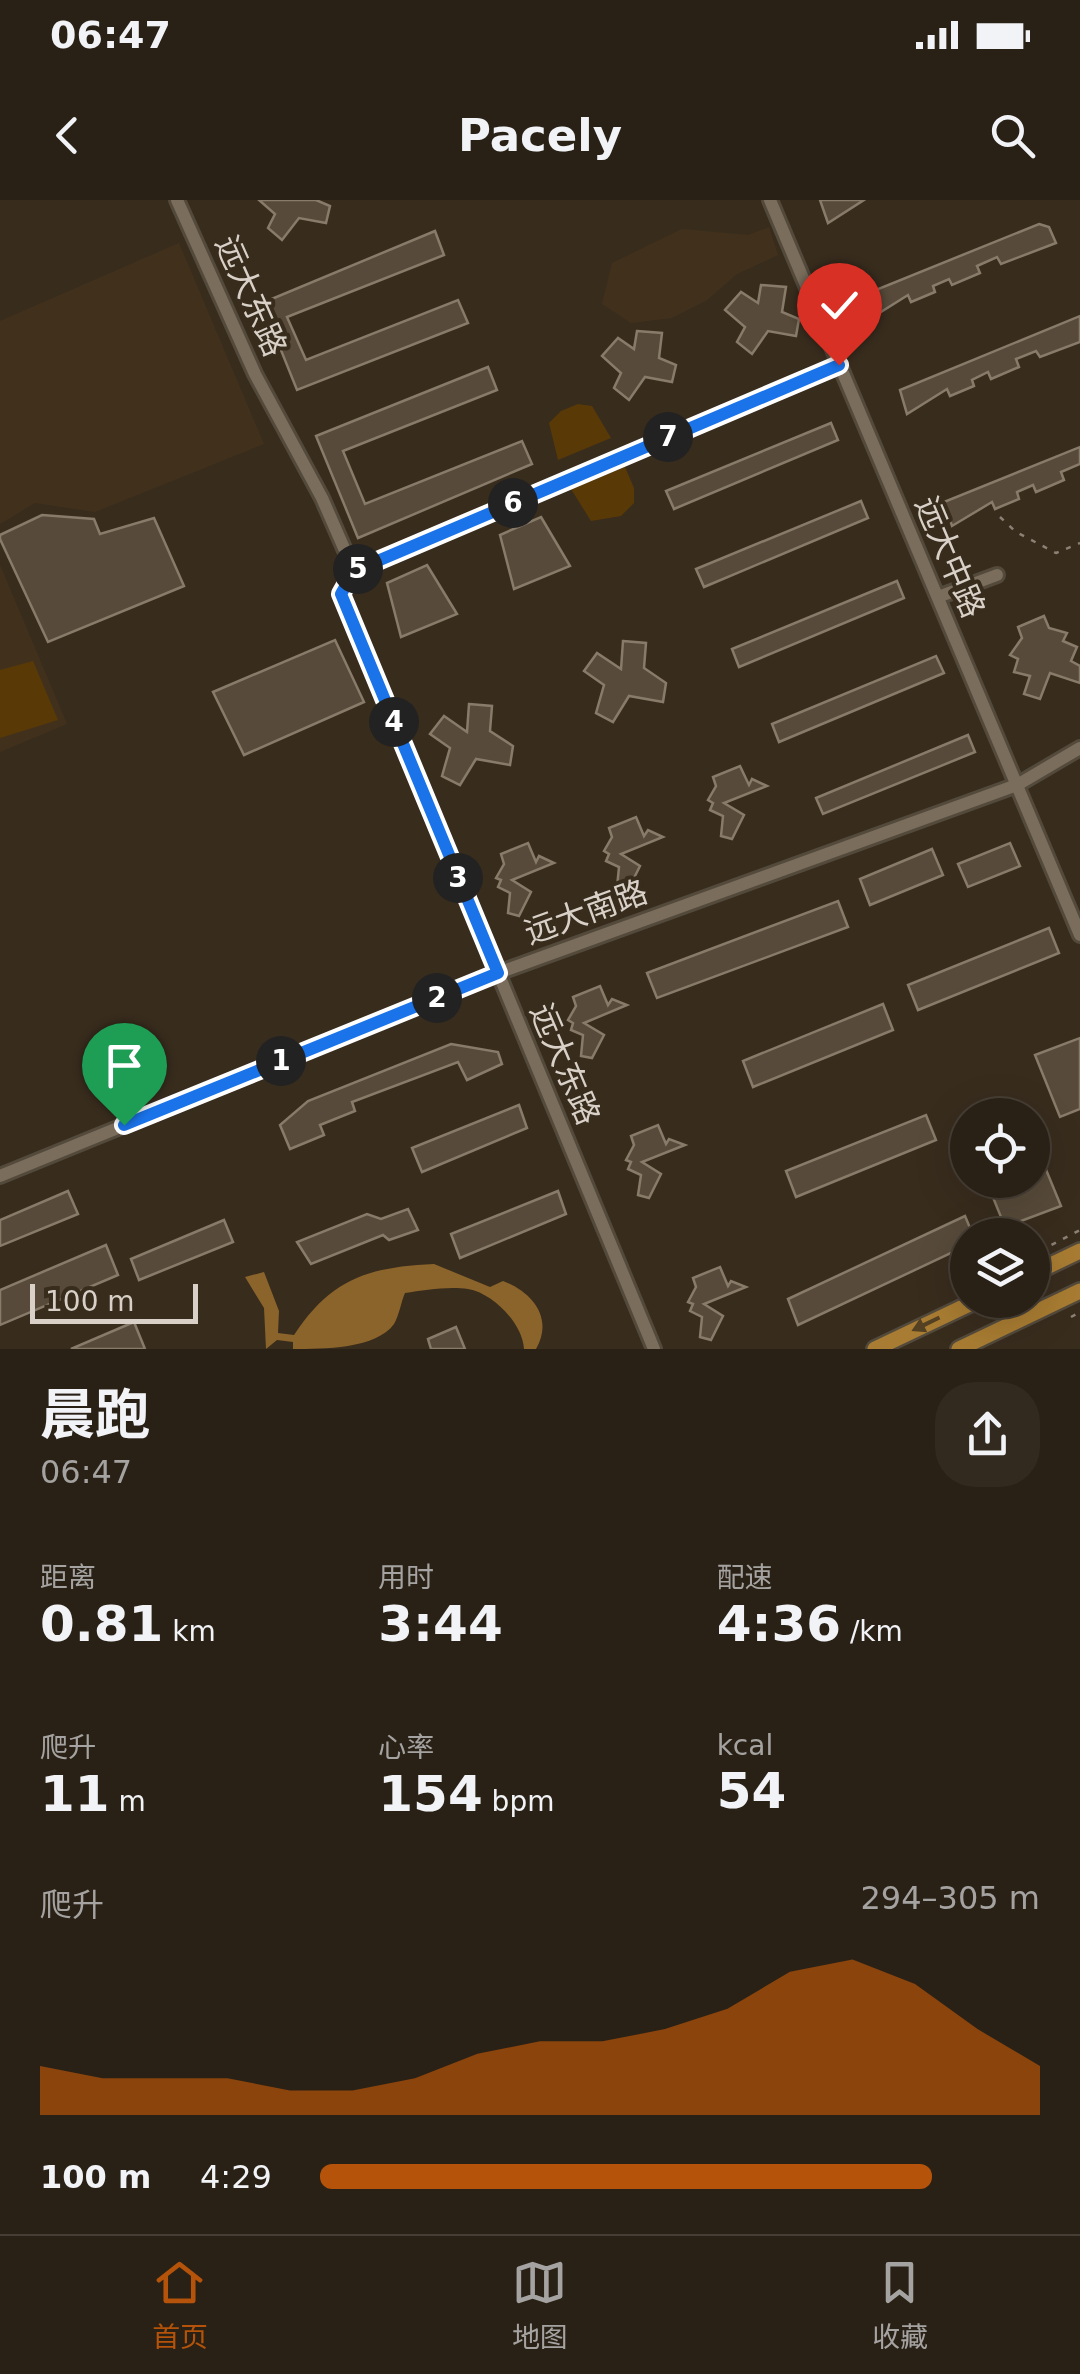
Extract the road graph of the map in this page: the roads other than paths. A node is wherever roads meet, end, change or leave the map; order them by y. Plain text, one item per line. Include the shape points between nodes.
1 (178, 200) edge
2 (770, 200) edge
3 (839, 365) junction
4 (354, 571) junction
5 (997, 574) dead end
6 (938, 598) junction
7 (1080, 748) edge
8 (1017, 786) junction
9 (1080, 936) edge
10 (498, 973) junction
11 (0, 1176) edge
12 (1080, 1251) edge
13 (1050, 1265) edge
14 (1080, 1291) edge
15 (950, 1313) edge
16 (654, 1349) edge
17 (875, 1349) edge
18 (960, 1349) edge

1 - 4 street, 远大东路 via 255,374
2 - 3 street, 远大中路
3 - 4 street
3 - 6 street, 远大中路
4 - 10 street, 远大东路 via 341,594
5 - 6 street
6 - 8 street, 远大中路
7 - 8 street, 远大南路
8 - 9 street, 远大中路
8 - 10 street, 远大南路
10 - 11 street, 远大南路
10 - 16 street, 远大东路
12 - 13 main road
14 - 18 main road
15 -> 17 main road

